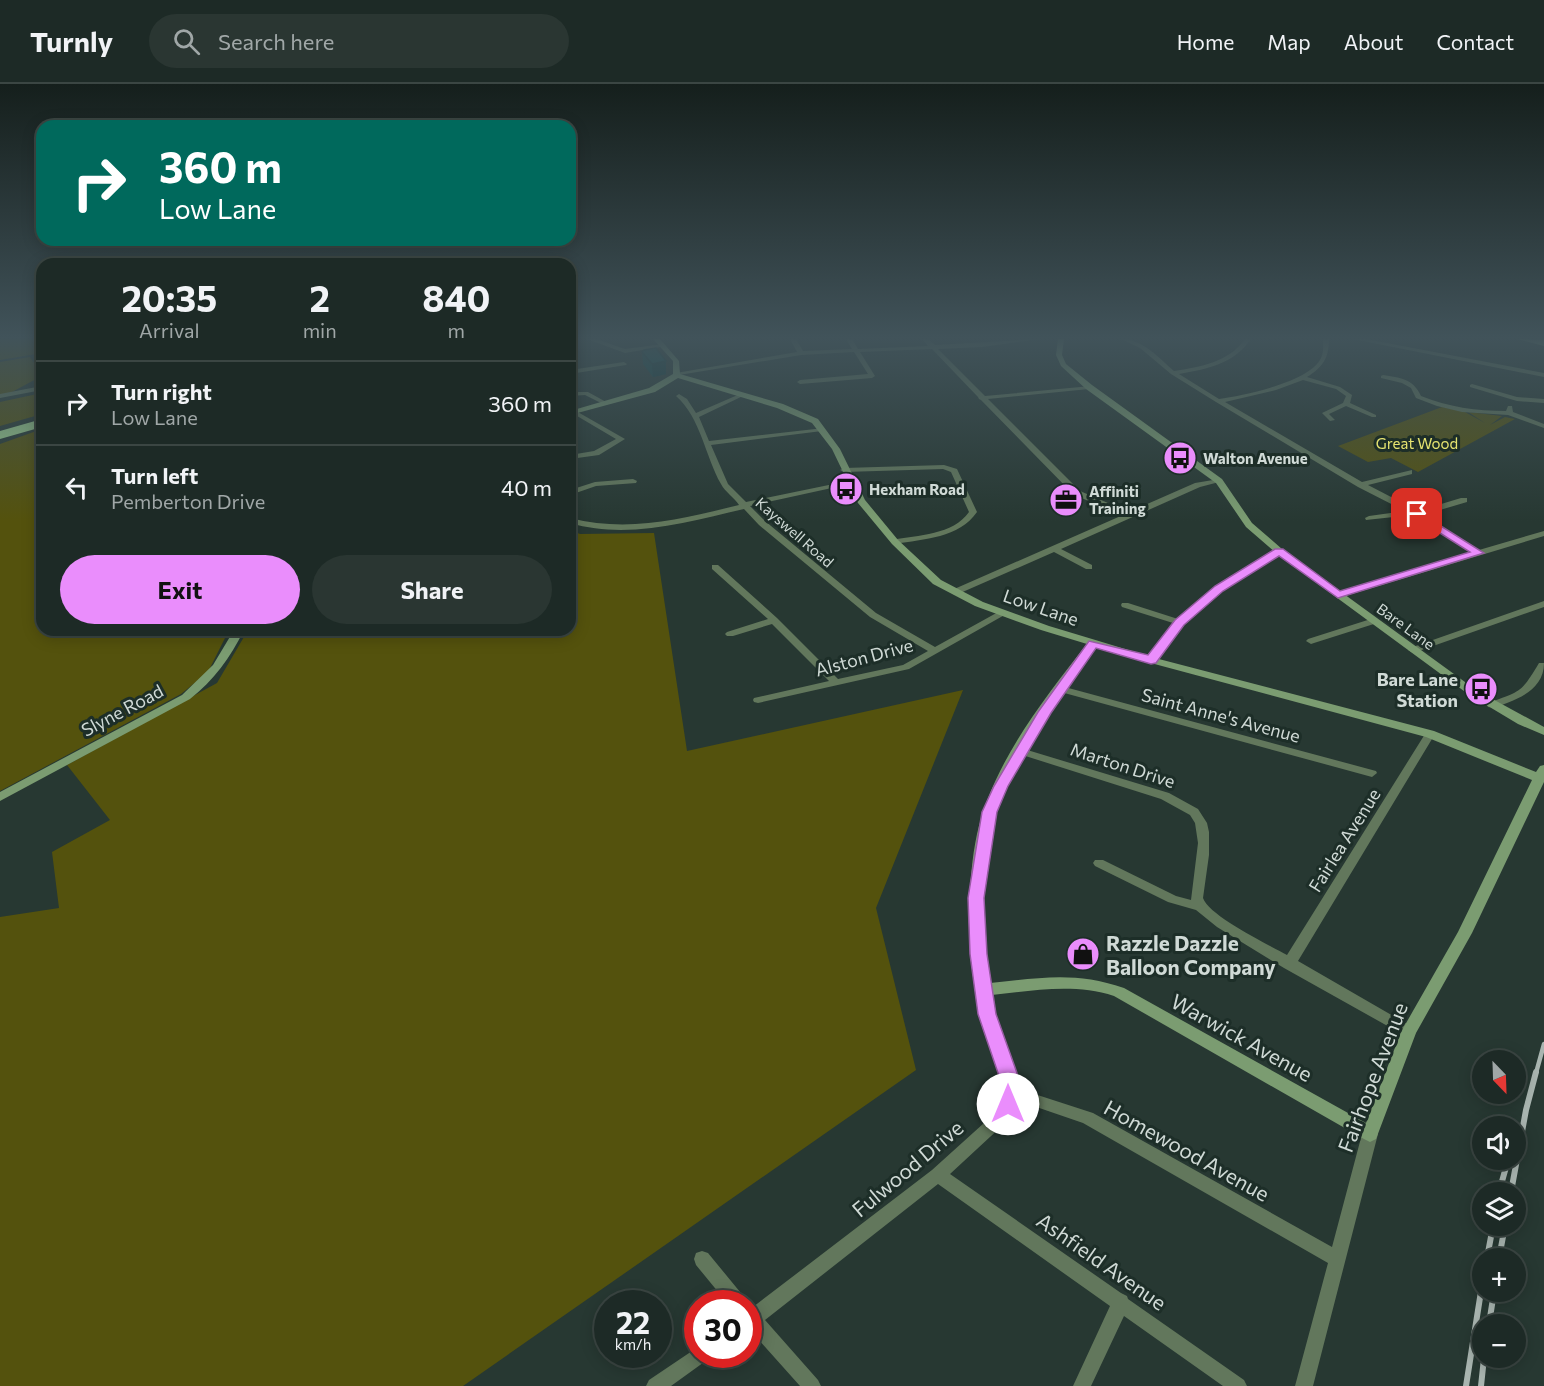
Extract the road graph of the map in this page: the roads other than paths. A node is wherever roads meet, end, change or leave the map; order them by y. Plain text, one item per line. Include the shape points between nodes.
1 (599, 400) edge
2 (616, 400) edge
3 (685, 400) edge
4 (731, 400) edge
5 (756, 400) edge
6 (983, 400) edge
7 (1107, 400) edge
8 (1225, 400) edge
9 (1349, 400) edge
10 (1425, 400) edge
11 (1516, 400) edge
12 (1527, 400) edge
13 (1218, 401) joint
14 (1544, 401) edge
15 (605, 403) junction
16 (1346, 404) junction
17 (576, 411) edge
18 (1509, 413) junction
19 (576, 414) edge
20 (695, 416) junction
21 (1374, 416) dead end
22 (36, 420) edge
23 (1332, 420) dead end
24 (36, 425) edge
25 (1544, 426) edge
26 (822, 429) junction
27 (0, 430) edge
28 (0, 435) edge
29 (708, 443) junction
30 (576, 456) edge
31 (844, 470) junction
32 (1408, 472) dead end
33 (633, 481) dead end
34 (1219, 481) junction
35 (850, 482) junction
36 (1361, 485) junction
37 (576, 491) edge
38 (1464, 500) dead end
39 (744, 505) junction
40 (1415, 513) junction
41 (1129, 515) junction
42 (1369, 518) dead end
43 (576, 522) edge
44 (1544, 533) edge
45 (895, 542) junction
46 (1055, 549) junction
47 (1279, 551) junction
48 (1478, 553) junction
49 (715, 567) dead end
50 (1089, 567) dead end
51 (955, 592) junction
52 (1338, 595) junction
53 (1544, 604) edge
54 (1125, 605) dead end
55 (1003, 614) junction
56 (774, 620) junction
57 (1374, 621) junction
58 (1179, 622) junction
59 (730, 634) dead end
60 (236, 636) edge
61 (1311, 641) dead end
62 (1094, 643) junction
63 (1413, 650) junction
64 (935, 651) junction
65 (1151, 660) junction
66 (1542, 665) dead end
67 (836, 683) junction
68 (1061, 689) junction
69 (758, 701) dead end
70 (1492, 705) junction
71 (1544, 730) edge
72 (1430, 734) junction
73 (1020, 751) junction
74 (1372, 773) dead end
75 (1541, 774) edge
76 (0, 797) edge
77 (1099, 863) dead end
78 (1200, 907) junction
79 (1289, 964) junction
80 (983, 990) junction
81 (1409, 1032) junction
82 (1010, 1092) junction
83 (1370, 1134) junction
84 (938, 1175) junction
85 (1336, 1258) junction
86 (702, 1259) dead end
87 (727, 1290) edge
88 (1121, 1302) junction
89 (762, 1310) edge
90 (762, 1332) edge
91 (684, 1366) edge
92 (655, 1386) edge
93 (812, 1386) edge
94 (1082, 1386) edge
95 (1238, 1386) edge
96 (1304, 1386) edge

1 - 15 street
2 - 15 street
3 - 20 street, Kayswell Road
4 - 20 street
5 - 26 street, Low Lane via 810,418
6 - 41 street via 1077,493
7 - 34 street, Bare Lane
8 - 13 street
9 - 16 street
10 - 18 street
11 - 18 street
12 - 14 street
13 - 36 street
15 - 17 street
16 - 21 street
16 - 23 street via 1325,413
18 - 25 street
19 - 30 street via 621,439 596,453
20 - 29 street, Kayswell Road
22 - 27 highway
24 - 28 highway
26 - 29 street
26 - 31 street, Low Lane
29 - 39 street, Kayswell Road via 725,485
31 - 35 street, Low Lane
31 - 45 street via 944,467 954,471 973,512 969,521 956,528
32 - 36 street
33 - 37 street via 595,484
34 - 41 street via 1198,485
34 - 47 street, Bare Lane via 1249,525
35 - 39 street
35 - 45 street, Low Lane
36 - 40 street
38 - 40 street
39 - 43 street via 646,525 596,528
39 - 64 street, Kayswell Road via 873,615
40 - 42 street
40 - 48 street
41 - 46 street
44 - 48 street
45 - 51 street, Low Lane via 921,569
46 - 50 street
46 - 51 street
47 - 52 street, Bare Lane
47 - 58 street via 1219,589
48 - 52 street
49 - 56 street
51 - 55 street, Low Lane
52 - 57 street, Bare Lane
53 - 63 street
54 - 58 street
55 - 62 street, Low Lane
55 - 64 street, Alston Drive
56 - 59 street
56 - 67 street
57 - 61 street
57 - 63 street, Bare Lane
58 - 65 street
60 - 76 street, Slyne Road via 209,678 186,697
62 - 65 street, Low Lane
62 - 68 street
63 - 70 street, Bare Lane
64 - 67 street, Alston Drive via 906,666
65 - 72 street, Low Lane
66 - 70 street via 1527,692
67 - 69 street, Alston Drive
68 - 73 street
68 - 74 street, Saint Anne's Avenue
70 - 71 street, Bare Lane
72 - 75 street, Low Lane
72 - 79 street, Fairlea Avenue
73 - 78 street, Marton Drive via 1165,796 1197,815 1204,834 1197,898
73 - 80 street via 990,812 979,873 976,898
75 - 81 street, Fairhope Avenue via 1465,933
77 - 78 street via 1172,899
78 - 79 street
79 - 81 street
80 - 82 street
80 - 83 street, Warwick Avenue via 1079,982 1100,984
81 - 83 street, Fairhope Avenue
82 - 84 street, Fulwood Drive via 999,1119
82 - 85 street, Homewood Avenue via 1088,1118
83 - 85 street, Fairhope Avenue
84 - 88 street, Ashfield Avenue
84 - 89 street, Fulwood Drive
85 - 96 street, Fairhope Avenue
86 - 87 street
88 - 94 street
88 - 95 street, Ashfield Avenue
90 - 93 street
91 - 92 street

